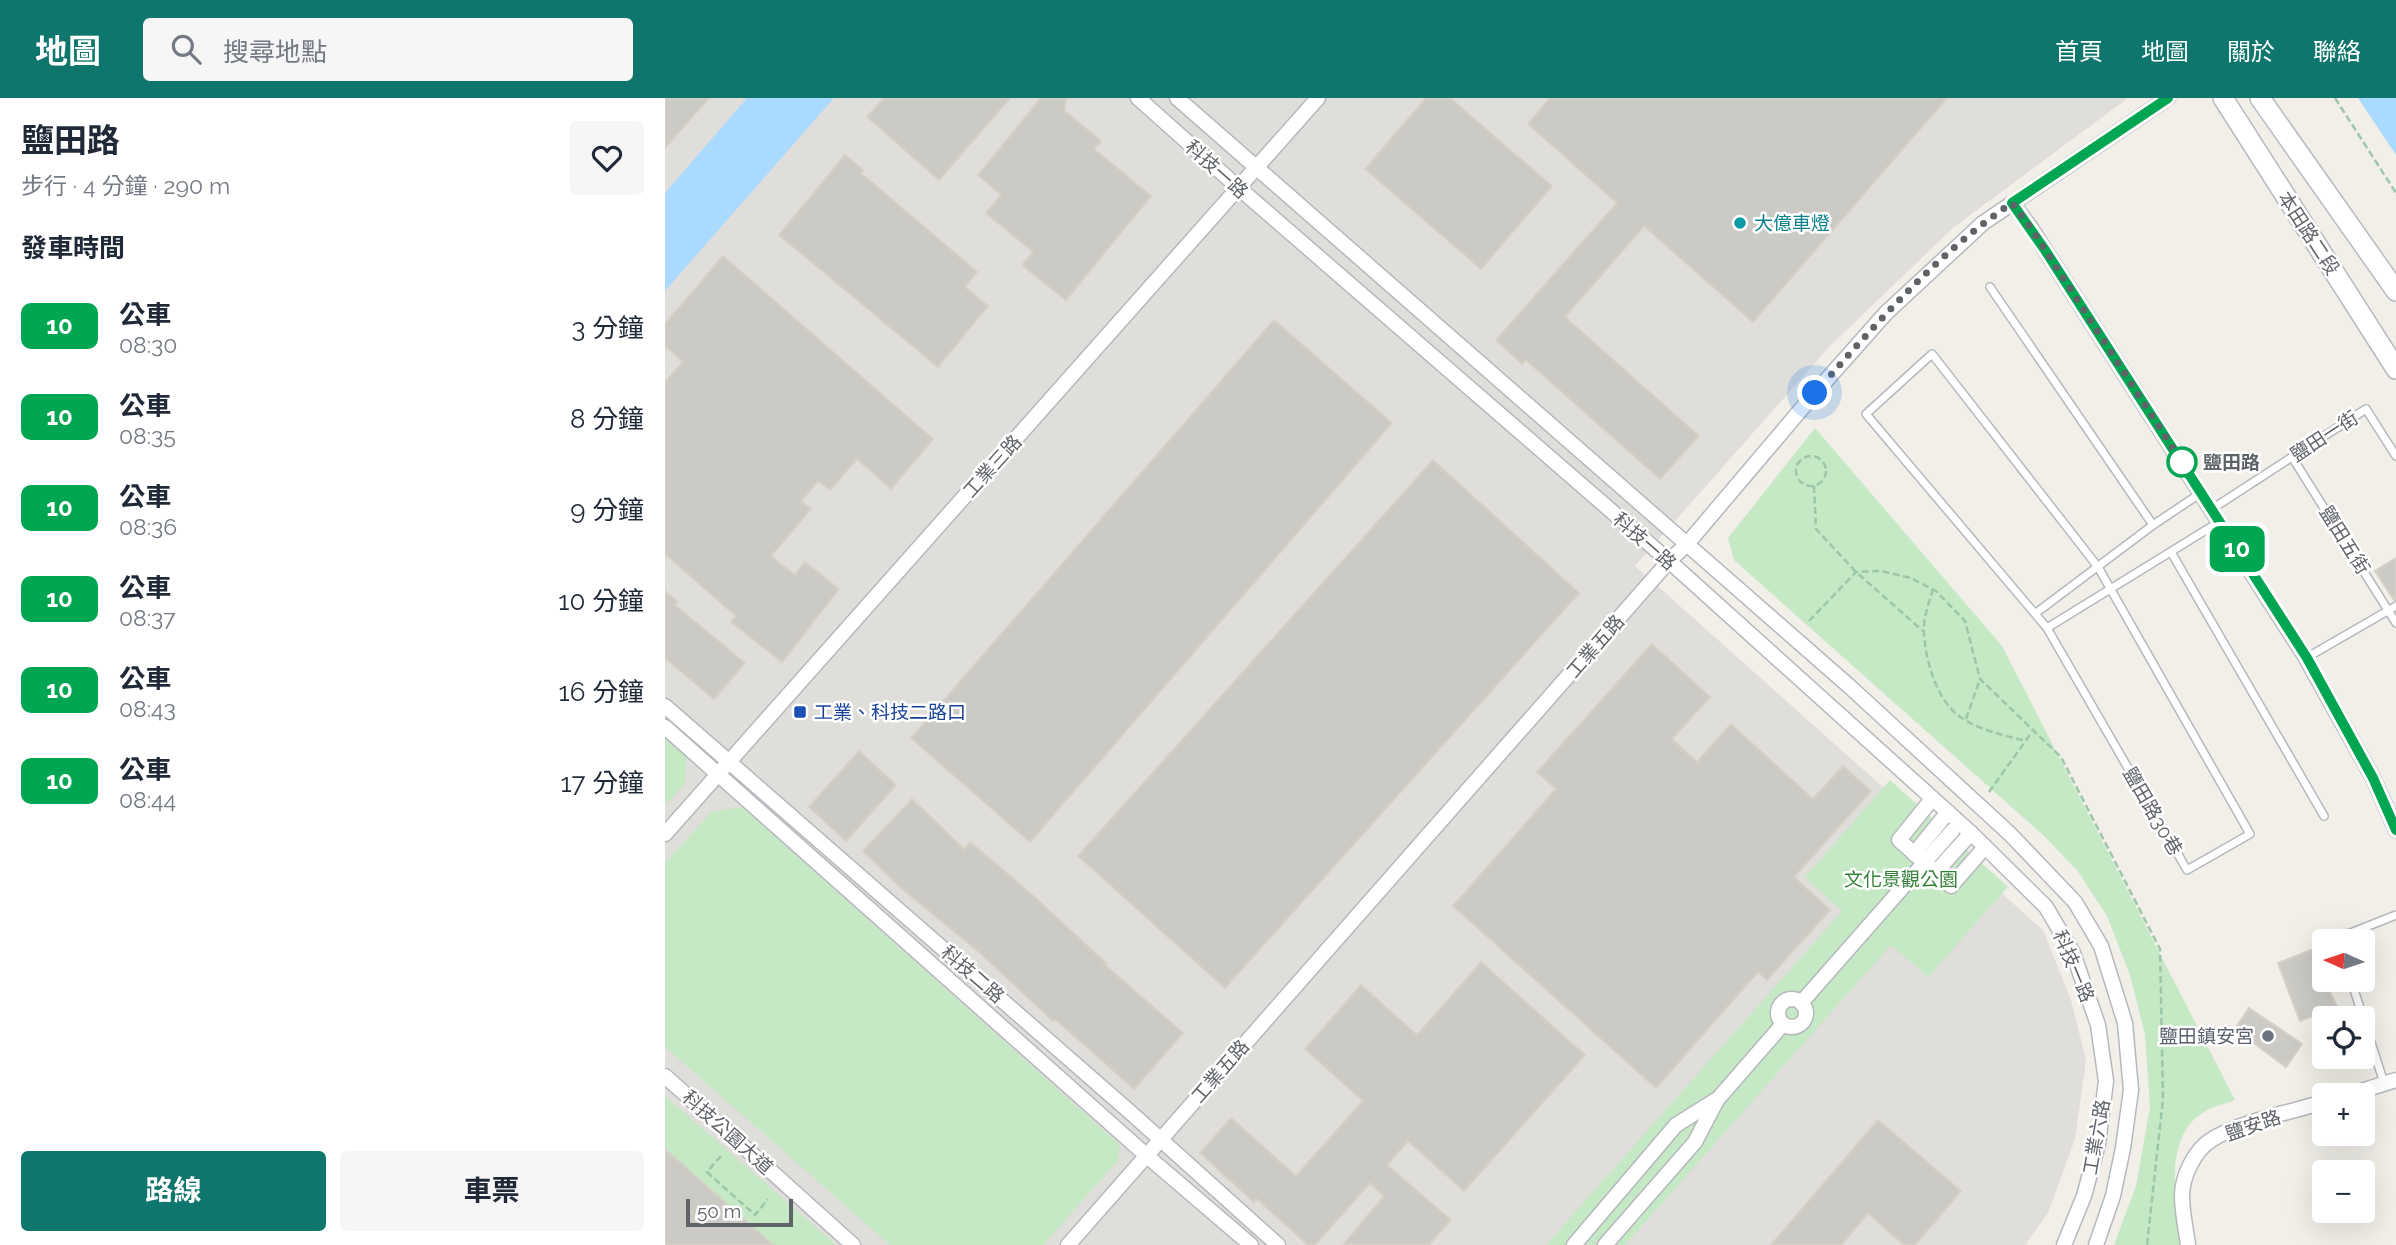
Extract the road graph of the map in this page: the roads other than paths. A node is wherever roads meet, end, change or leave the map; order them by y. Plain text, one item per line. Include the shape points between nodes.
1 (1138, 98) edge
2 (1177, 98) edge
3 (1318, 98) edge
4 (2168, 98) edge
5 (2223, 98) edge
6 (2260, 98) edge
7 (1258, 167) junction
8 (1240, 189) junction
9 (2012, 203) junction
10 (1990, 287) dead end
11 (2396, 291) edge
12 (2396, 369) edge
13 (2396, 456) edge
14 (2292, 457) junction
15 (2202, 492) junction
16 (2216, 515) junction
17 (2153, 525) junction
18 (1687, 544) junction
19 (2171, 552) junction
20 (1669, 561) junction
21 (2098, 567) junction
22 (2112, 588) junction
23 (2393, 608) edge
24 (2036, 613) junction
25 (2396, 623) edge
26 (2047, 628) junction
27 (2307, 658) junction
28 (665, 706) edge
29 (665, 727) edge
30 (729, 761) junction
31 (718, 773) junction
32 (1933, 799) junction
33 (1948, 812) junction
34 (2324, 817) dead end
35 (1953, 830) dead end
36 (2396, 830) edge
37 (1971, 833) junction
38 (665, 834) edge
39 (1985, 847) junction
40 (1925, 863) junction
41 (2396, 915) edge
42 (2361, 929) edge
43 (2356, 992) edge
44 (2125, 1023) joint
45 (2098, 1025) joint
46 (665, 1076) edge
47 (2390, 1082) edge
48 (1717, 1100) junction
49 (2312, 1106) edge
50 (1161, 1140) junction
51 (1147, 1156) junction
52 (853, 1245) edge
53 (1068, 1245) edge
54 (1251, 1245) edge
55 (1278, 1245) edge
56 (1574, 1245) edge
57 (1605, 1245) edge
58 (2064, 1245) edge
59 (2096, 1245) edge
60 (2188, 1245) edge

1 - 8 street, 科技一路
2 - 7 street, 科技一路
3 - 7 street, 工業三路
4 - 9 street, 工業五路
5 - 12 street, 本田路二段
6 - 11 street, 本田路二段
7 - 8 street, 工業三路
7 - 18 street, 科技一路
8 - 20 street, 科技一路
8 - 30 street, 工業三路
9 - 15 street
9 - 18 street, 工業五路 via 1983,223 1887,313
10 - 17 lane
13 - 14 lane, 鹽田一街 via 2367,409
14 - 16 lane, 鹽田一街
14 - 23 lane, 鹽田五街
15 - 16 street
15 - 17 lane
16 - 19 lane
16 - 27 street
17 - 21 lane
18 - 20 street, 工業五路
18 - 44 street, 科技一路 via 2010,834 2075,902 2101,946
19 - 22 lane
19 - 34 lane
20 - 32 street, 科技一路
20 - 50 street, 工業五路
21 - 22 lane, 鹽田路30巷
21 - 24 lane
21 - 24 lane, 鹽田路30巷 via 1932,354 1866,414
22 - 26 lane
22 - 26 lane, 鹽田路30巷 via 2250,834 2186,870
23 - 25 lane, 鹽田五街
23 - 27 lane
24 - 26 lane, 鹽田路30巷
27 - 36 street
28 - 30 street, 科技二路
29 - 31 street, 科技二路
30 - 31 street, 工業三路
30 - 50 street, 科技二路
31 - 38 street, 工業三路
31 - 51 street, 科技二路
32 - 33 street, 科技一路
32 - 40 street via 1899,840
33 - 37 street, 科技一路
33 - 40 street
35 - 40 street
37 - 39 street, 科技一路
37 - 40 street
39 - 40 street via 1951,886
39 - 45 street, 科技一路 via 2046,907 2073,953
40 - 48 street via 1801,1003 1805,1012 1801,1024 1783,1024
41 - 42 lane
43 - 47 lane
44 - 59 street, 工業六路 via 2131,1090 2113,1196
45 - 58 street, 工業六路 via 2106,1082 2098,1144
46 - 52 street, 科技公園大道
48 - 56 street via 1676,1125
48 - 57 street via 1695,1142
49 - 60 street, 鹽安路 via 2229,1131 2196,1153 2182,1195
50 - 51 street, 工業五路
50 - 55 street, 科技二路
51 - 53 street, 工業五路
51 - 54 street, 科技二路

